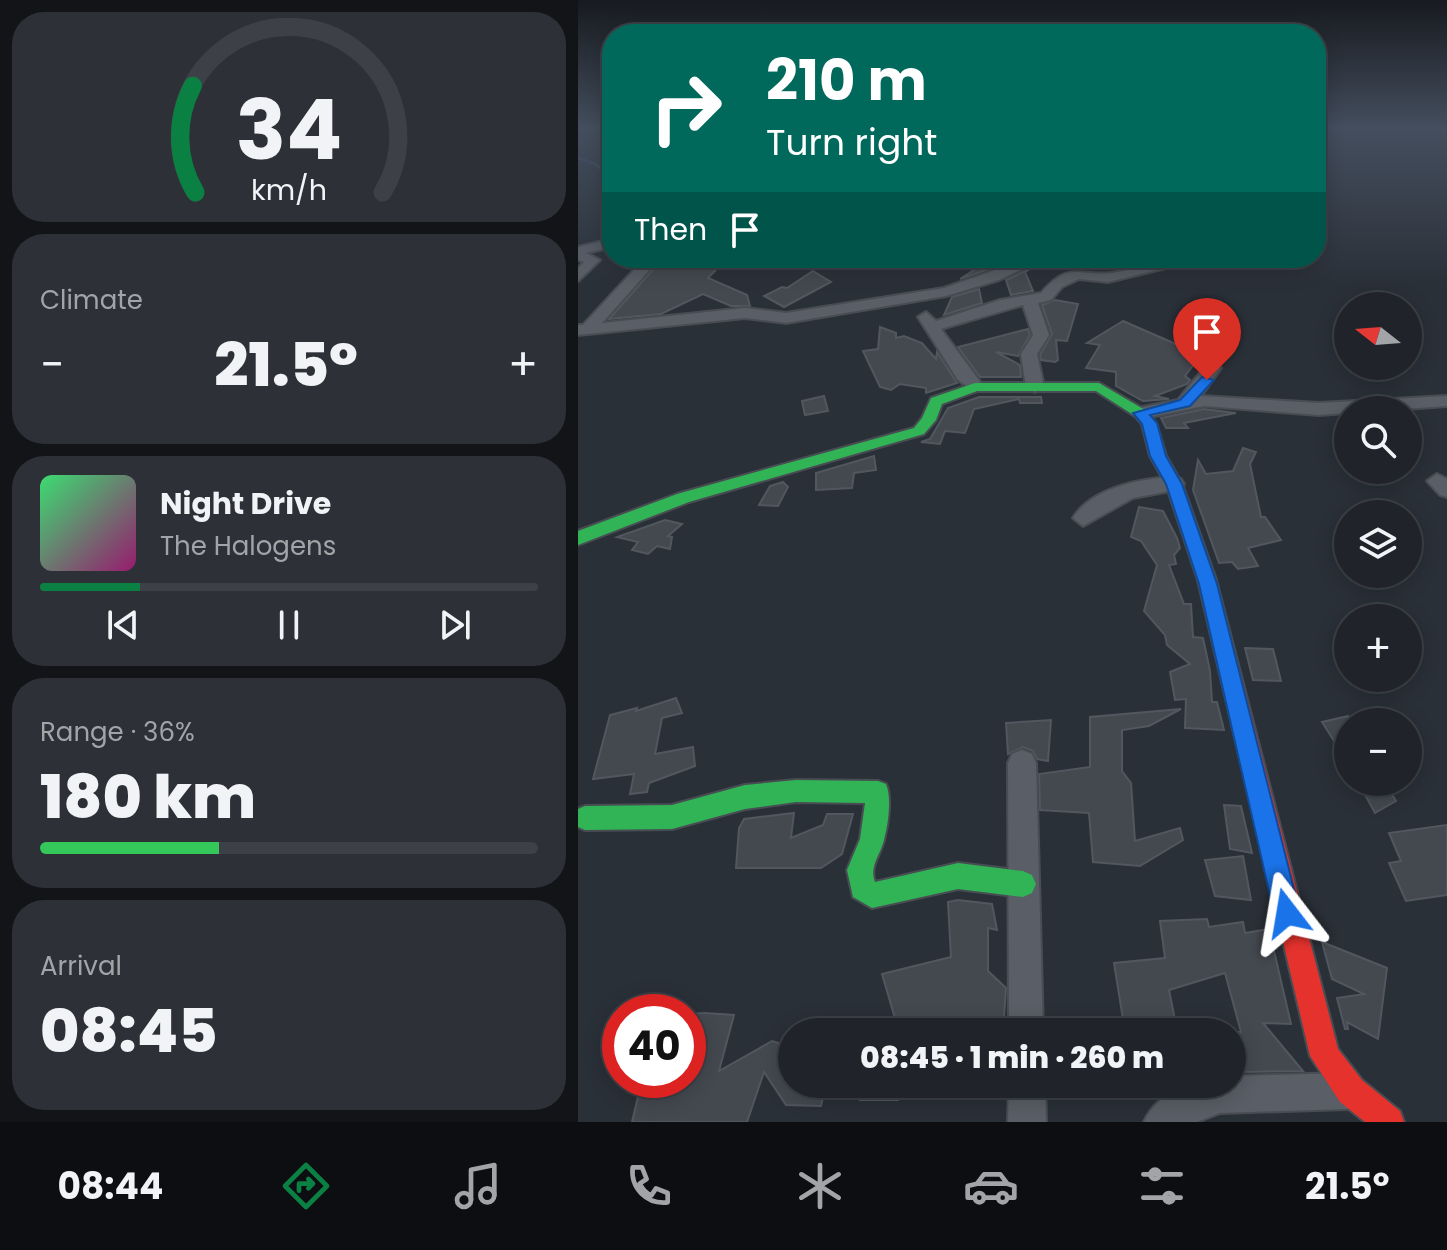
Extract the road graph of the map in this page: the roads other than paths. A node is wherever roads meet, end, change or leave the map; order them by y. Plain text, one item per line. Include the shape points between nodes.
1 (602, 246) edge
2 (578, 253) edge
3 (643, 268) edge
4 (1017, 268) edge
5 (1154, 268) edge
6 (578, 277) edge
7 (1029, 299) junction
8 (913, 301) junction
9 (932, 327) junction
10 (583, 330) edge
11 (1213, 368) dead end
12 (975, 387) junction
13 (1035, 387) junction
14 (1447, 401) edge
15 (1185, 403) junction
16 (1140, 413) junction
17 (1174, 484) junction
18 (1083, 518) dead end
19 (578, 538) edge
20 (1022, 763) dead end
21 (585, 818) dead end
22 (1023, 884) junction
23 (1026, 1018) edge
24 (1351, 1091) junction
25 (1027, 1098) edge
26 (1027, 1122) edge
27 (1163, 1122) edge
28 (1389, 1122) edge

1 - 2 street
2 - 6 street via 593,260
3 - 10 street
4 - 8 street
5 - 7 street via 1108,278 1077,274 1057,284 1050,295
7 - 9 street
7 - 13 street via 1041,335 1029,354
8 - 9 street
8 - 10 street via 786,318 745,313
9 - 12 street via 964,380
11 - 15 street
12 - 13 street
12 - 19 street via 936,401 919,431 683,498
13 - 16 street via 1099,387
14 - 15 street via 1323,409
15 - 16 street
16 - 17 street
17 - 18 street via 1152,484 1106,499
17 - 24 street via 1215,608 1313,1016 1325,1056
20 - 22 street
21 - 22 street via 672,817 745,797 796,791 878,792 872,840 859,870 862,888 872,895 958,876
22 - 23 street
24 - 27 street via 1220,1095 1195,1102
24 - 28 street
25 - 26 street

